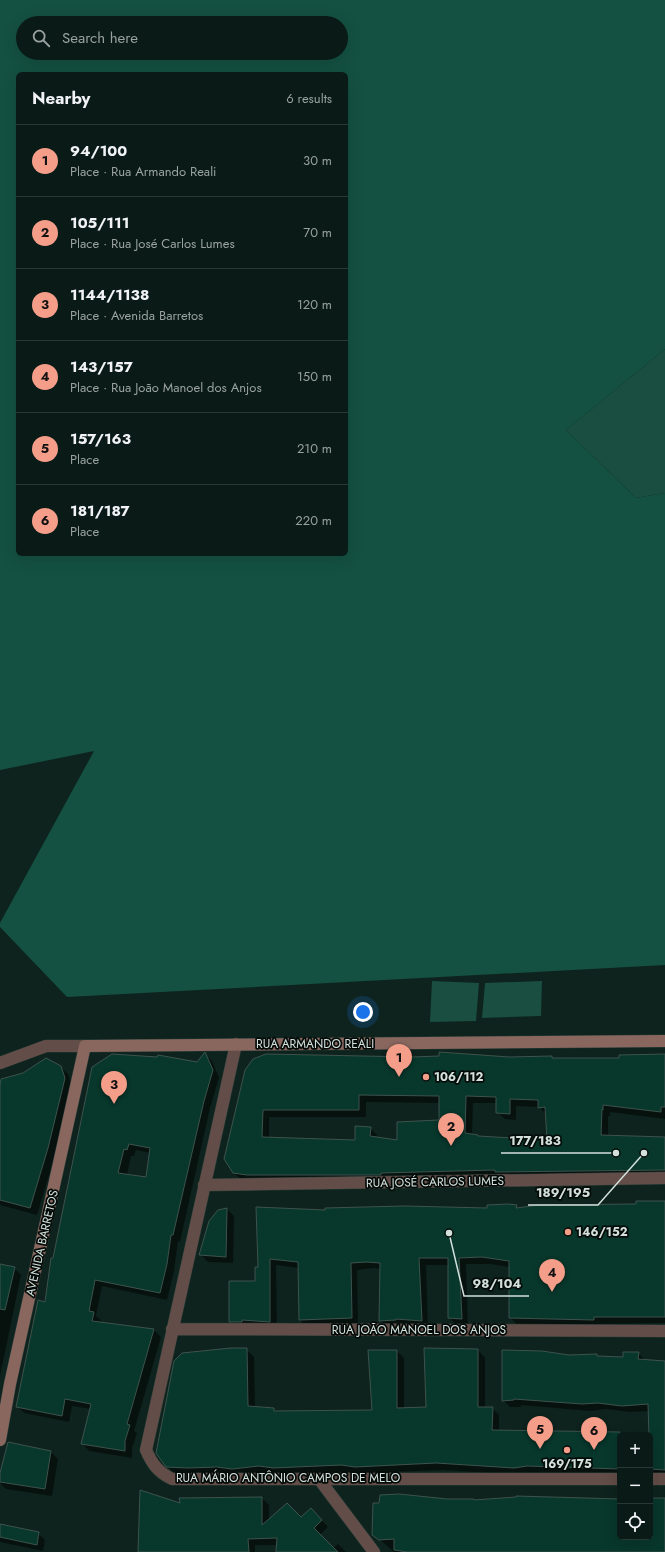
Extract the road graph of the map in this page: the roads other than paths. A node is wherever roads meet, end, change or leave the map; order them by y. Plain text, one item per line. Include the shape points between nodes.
1 (665, 1041) edge
2 (236, 1044) junction
3 (86, 1046) junction
4 (0, 1063) edge
5 (665, 1178) edge
6 (204, 1185) junction
7 (172, 1330) junction
8 (665, 1331) edge
9 (0, 1440) edge
10 (319, 1479) junction
11 (617, 1479) edge
12 (653, 1479) edge
13 (665, 1479) edge
14 (374, 1552) edge

1 - 2 street, RUA ARMANDO REALI
2 - 3 street, RUA ARMANDO REALI
2 - 6 street, RUA MÁRIO ANTÔNIO CAMPOS DE MELO
3 - 4 street via 46,1046
3 - 9 street, AVENIDA BARRETOS via 10,1384
5 - 6 street, RUA JOSÉ CARLOS LUMES
6 - 7 street, RUA MÁRIO ANTÔNIO CAMPOS DE MELO
7 - 8 street, RUA JOÃO MANOEL DOS ANJOS
7 - 10 street, RUA MÁRIO ANTÔNIO CAMPOS DE MELO via 146,1450 152,1463 162,1474 172,1479
10 - 11 street, RUA MÁRIO ANTÔNIO CAMPOS DE MELO
10 - 14 street
12 - 13 street

